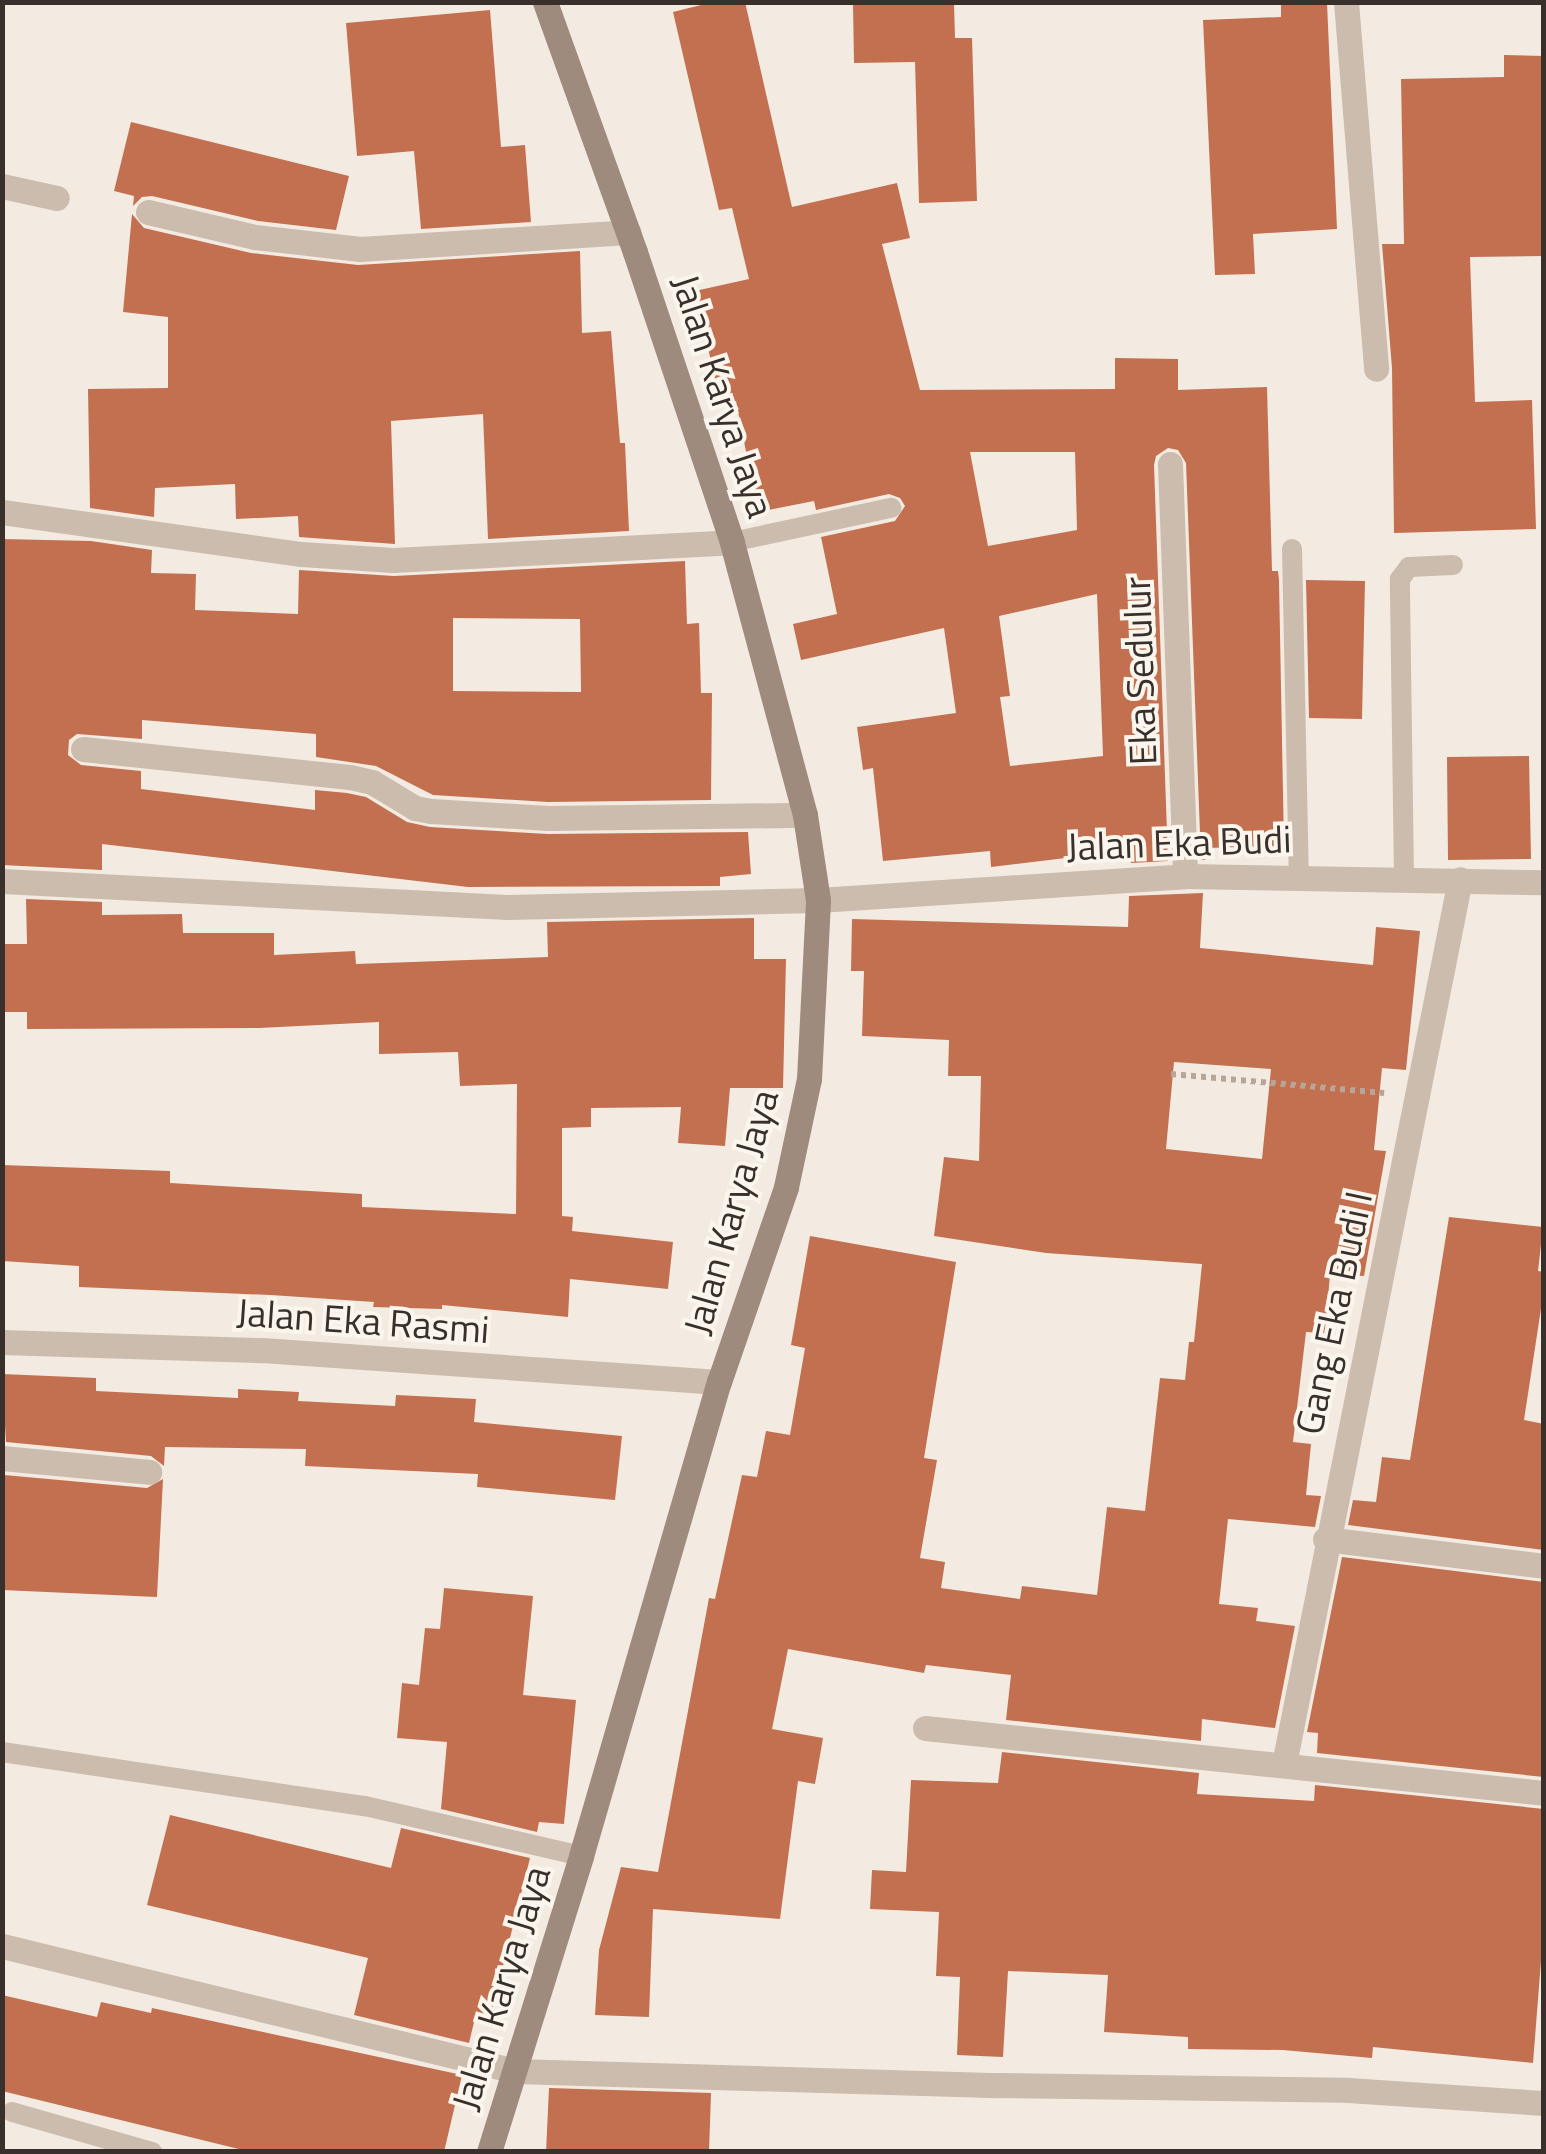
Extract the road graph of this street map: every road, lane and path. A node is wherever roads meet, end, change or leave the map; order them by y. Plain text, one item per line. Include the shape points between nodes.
1 (545, 2) edge
2 (1346, 2) edge
3 (2, 186) edge
4 (56, 198) dead end
5 (148, 212) dead end
6 (628, 232) junction
7 (1376, 369) dead end
8 (1170, 464) dead end
9 (891, 508) dead end
10 (2, 512) edge
11 (732, 542) junction
12 (1292, 548) dead end
13 (1453, 565) dead end
14 (82, 748) dead end
15 (805, 814) junction
16 (1186, 876) junction
17 (1299, 876) junction
18 (1404, 878) junction
19 (1460, 879) junction
20 (2, 881) edge
21 (1544, 882) edge
22 (818, 900) junction
23 (1171, 1074) dead end
24 (1419, 1096) junction
25 (2, 1342) edge
26 (719, 1382) junction
27 (2, 1458) edge
28 (149, 1472) dead end
29 (1325, 1539) junction
30 (1544, 1566) edge
31 (925, 1728) dead end
32 (2, 1752) edge
33 (1284, 1764) junction
34 (1544, 1793) edge
35 (581, 1856) junction
36 (2, 1946) edge
37 (515, 2071) junction
38 (1544, 2103) edge
39 (12, 2112) dead end
40 (152, 2152) edge
41 (490, 2152) edge

1 - 6 main road, Jalan Karya Jaya
2 - 7 street
3 - 4 street
5 - 6 street via 255,237 360,250
6 - 11 main road, Jalan Karya Jaya
8 - 16 street, Eka Sedulur
9 - 11 lane
10 - 11 street via 301,554 393,560
11 - 15 main road, Jalan Karya Jaya
12 - 17 lane
13 - 18 lane via 1409,567 1400,579
14 - 15 street via 350,777 431,811 548,818
15 - 22 main road, Jalan Karya Jaya
16 - 17 street, Jalan Eka Budi
16 - 22 street, Jalan Eka Budi
17 - 18 street, Jalan Eka Budi
18 - 19 street, Jalan Eka Budi
19 - 21 street, Jalan Eka Budi
19 - 24 street, Gang Eka Budi I
20 - 22 street, Jalan Eka Budi via 508,907
22 - 26 main road, Jalan Karya Jaya via 810,1079 786,1188
23 - 24 path
24 - 29 street, Gang Eka Budi I
25 - 26 street, Jalan Eka Rasmi via 262,1350
26 - 35 main road, Jalan Karya Jaya
27 - 28 street
29 - 30 street
29 - 33 street, Gang Eka Budi I
31 - 33 street
32 - 35 lane via 365,1806
33 - 34 street
35 - 37 main road, Jalan Karya Jaya
36 - 37 street
37 - 38 street via 1348,2090
37 - 41 main road, Jalan Karya Jaya
39 - 40 lane

